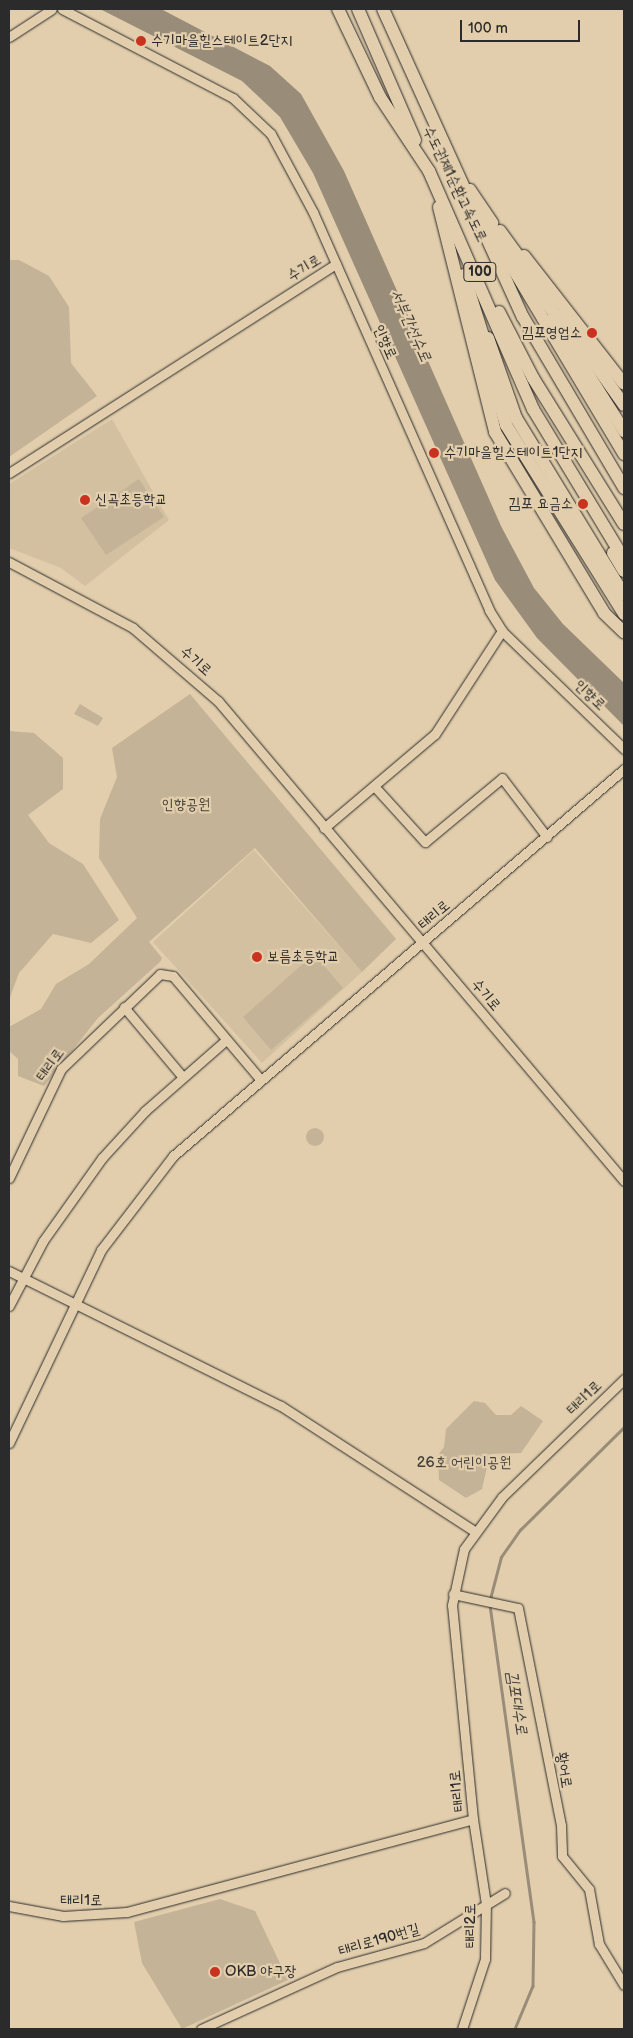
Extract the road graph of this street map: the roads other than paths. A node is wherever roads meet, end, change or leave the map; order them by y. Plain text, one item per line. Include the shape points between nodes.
1 (52, 9) edge
2 (62, 9) edge
3 (338, 9) edge
4 (358, 9) edge
5 (383, 9) edge
6 (9, 37) edge
7 (449, 160) junction
8 (430, 171) junction
9 (336, 264) junction
10 (624, 376) edge
11 (624, 384) edge
12 (624, 394) edge
13 (624, 405) edge
14 (624, 418) edge
15 (624, 431) edge
16 (624, 443) edge
17 (624, 454) edge
18 (9, 473) edge
19 (624, 488) edge
20 (624, 524) edge
21 (624, 559) edge
22 (9, 562) edge
23 (624, 571) edge
24 (624, 583) edge
25 (624, 595) edge
26 (624, 606) edge
27 (624, 614) edge
28 (624, 623) edge
29 (502, 631) junction
30 (624, 632) edge
31 (624, 749) edge
32 (624, 769) edge
33 (374, 786) junction
34 (324, 828) junction
35 (548, 837) junction
36 (423, 942) junction
37 (124, 1007) junction
38 (226, 1040) junction
39 (182, 1076) junction
40 (261, 1080) junction
41 (9, 1178) edge
42 (624, 1181) edge
43 (9, 1271) edge
44 (22, 1278) junction
45 (72, 1303) junction
46 (9, 1306) edge
47 (624, 1379) edge
48 (9, 1443) edge
49 (474, 1531) junction
50 (453, 1594) junction
51 (474, 1819) junction
52 (505, 1893) dead end
53 (486, 1904) junction
54 (9, 1906) edge
55 (624, 1985) edge
56 (201, 2029) edge
57 (462, 2029) edge

1 - 6 street
2 - 9 street, 인향로 via 217,89 252,114 279,146
3 - 8 highway via 380,97
4 - 8 highway, 수도권제1순환고속도로 / 100
5 - 7 highway, 수도권제1순환고속도로 / 100
7 - 10 highway
7 - 11 highway
7 - 12 highway
7 - 13 highway
7 - 14 highway
7 - 15 highway
7 - 16 highway
7 - 17 highway
7 - 19 highway, 수도권제1순환고속도로 / 100 via 535,339
8 - 20 highway, 수도권제1순환고속도로 / 100 via 522,357
8 - 21 highway via 532,409
8 - 23 highway via 526,410
8 - 24 highway via 522,415
8 - 25 highway via 516,418
8 - 26 highway via 512,422
8 - 27 highway via 506,425
8 - 28 highway via 500,428 609,608
8 - 30 highway via 495,432 604,613
9 - 18 street, 수기로
9 - 29 street, 인향로 via 478,588
22 - 34 street, 수기로 via 101,609 175,660 218,701
29 - 31 street, 인향로
29 - 33 street via 435,734
32 - 35 street, 태리로
33 - 34 street
33 - 35 street via 425,842 502,778
34 - 36 street, 수기로
35 - 36 street, 태리로
36 - 40 street, 태리로
36 - 42 street, 수기로
37 - 38 street, 태리로 via 160,974 170,973
37 - 39 street
37 - 41 street, 태리로 via 54,1078
38 - 39 street
38 - 40 street, 태리로
39 - 44 street via 87,1176
40 - 45 street, 태리로 via 173,1156 118,1224
43 - 44 street
44 - 45 street
44 - 46 street
45 - 48 street, 태리로
45 - 49 street via 281,1406
47 - 49 street, 태리1로
49 - 50 street, 태리1로 via 458,1568
50 - 51 street, 태리1로
50 - 55 street, 황어로 via 518,1608 564,1862 589,1889 599,1944
51 - 53 street, 태리2로
51 - 54 street, 태리1로 via 127,1912 76,1917
52 - 53 street, 태리로190번길
53 - 56 street, 태리로190번길 via 424,1943 337,1967
53 - 57 street, 태리2로 via 485,1959

